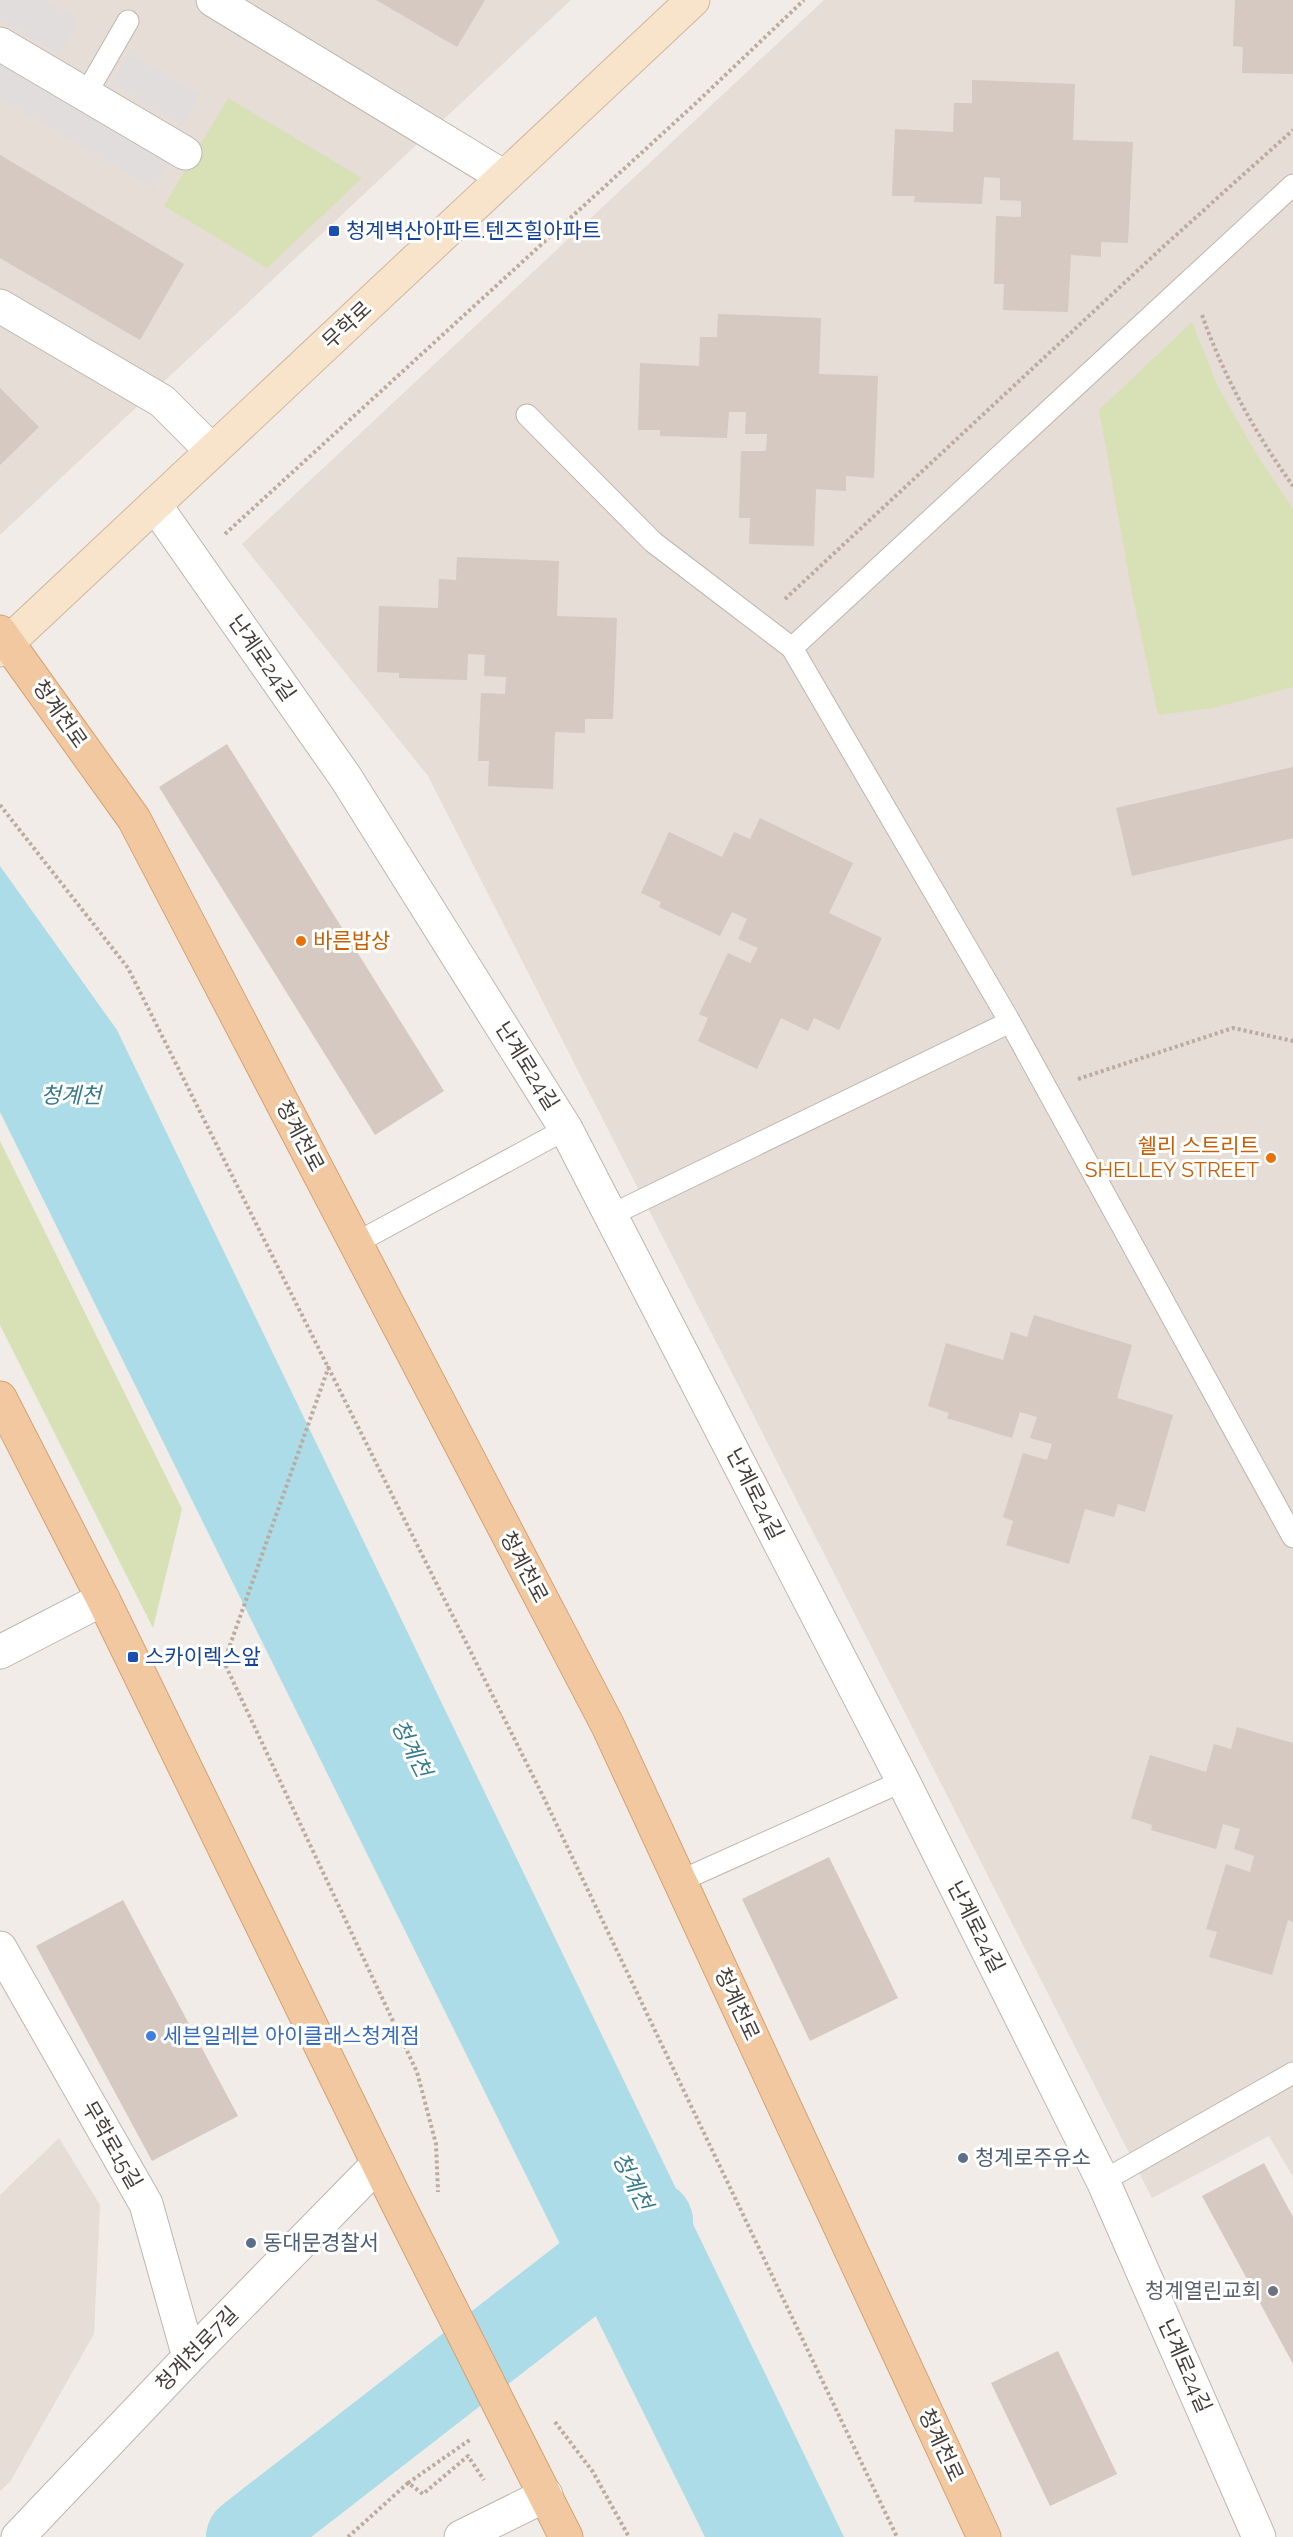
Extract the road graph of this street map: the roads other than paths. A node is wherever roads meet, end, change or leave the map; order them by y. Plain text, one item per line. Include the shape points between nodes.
1 (213, 0) edge
2 (693, 0) edge
3 (129, 21) dead end
4 (0, 44) edge
5 (86, 94) junction
6 (185, 153) dead end
7 (504, 177) junction
8 (1293, 184) edge
9 (0, 306) edge
10 (527, 415) dead end
11 (212, 451) junction
12 (155, 505) junction
13 (3, 641) edge
14 (792, 648) junction
15 (1010, 1022) junction
16 (566, 1129) junction
17 (611, 1215) junction
18 (356, 1244) junction
19 (0, 1398) edge
20 (1293, 1537) edge
21 (103, 1599) junction
22 (0, 1652) edge
23 (903, 1781) junction
24 (680, 1881) junction
25 (0, 1948) edge
26 (1293, 2073) edge
27 (378, 2164) junction
28 (1103, 2181) junction
29 (189, 2356) junction
30 (546, 2495) junction
31 (18, 2537) edge
32 (461, 2537) edge
33 (566, 2537) edge
34 (984, 2537) edge
35 (1259, 2537) edge

1 - 7 street
2 - 7 main road, 무학로
3 - 5 lane
4 - 5 street
5 - 6 street
7 - 11 main road, 무학로
8 - 14 lane
9 - 11 street via 162,401
10 - 14 lane via 653,542
11 - 12 main road, 무학로
12 - 13 main road, 무학로
12 - 16 street, 난계로24길 via 346,778
13 - 18 main road, 청계천로 via 134,819
14 - 15 lane
15 - 17 lane
15 - 20 lane
16 - 17 street, 난계로24길
16 - 18 lane
17 - 23 street, 난계로24길
18 - 24 main road, 청계천로 via 608,1726
19 - 21 main road
21 - 22 street
21 - 27 main road
23 - 24 lane
23 - 28 street, 난계로24길
24 - 34 main road, 청계천로
25 - 29 street, 무학로15길 via 146,2204
26 - 28 lane
27 - 29 street, 청계천로7길
27 - 30 main road
28 - 35 street, 난계로24길
29 - 31 street, 청계천로7길
30 - 32 street
30 - 33 main road

